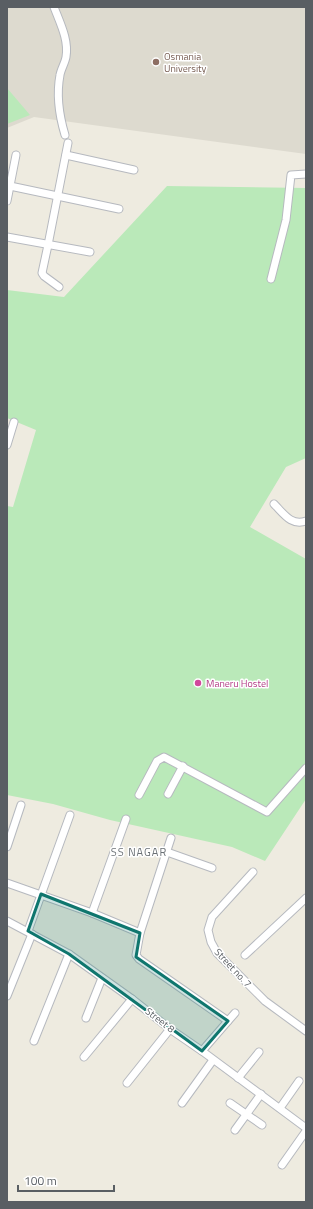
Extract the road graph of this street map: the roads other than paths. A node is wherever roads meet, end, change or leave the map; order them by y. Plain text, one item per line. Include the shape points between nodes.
1 (54, 7) edge
2 (66, 135) dead end
3 (68, 143) dead end
4 (16, 155) dead end
5 (66, 155) junction
6 (134, 170) dead end
7 (306, 174) edge
8 (10, 186) junction
9 (58, 196) junction
10 (7, 201) edge
11 (119, 209) dead end
12 (7, 237) edge
13 (48, 245) junction
14 (90, 252) dead end
15 (272, 279) dead end
16 (59, 287) dead end
17 (14, 422) dead end
18 (7, 445) edge
19 (274, 504) dead end
20 (306, 520) edge
21 (183, 766) junction
22 (306, 768) edge
23 (168, 794) dead end
24 (140, 795) dead end
25 (21, 805) dead end
26 (70, 815) dead end
27 (126, 819) dead end
28 (172, 838) dead end
29 (7, 847) edge
30 (167, 852) junction
31 (212, 868) dead end
32 (253, 872) dead end
33 (7, 883) edge
34 (41, 894) junction
35 (306, 898) edge
36 (92, 913) junction
37 (7, 920) edge
38 (30, 933) junction
39 (140, 933) junction
40 (69, 954) junction
41 (245, 955) dead end
42 (102, 978) junction
43 (7, 996) edge
44 (132, 999) junction
45 (235, 1013) dead end
46 (86, 1018) dead end
47 (228, 1021) junction
48 (170, 1029) junction
49 (306, 1031) edge
50 (34, 1041) dead end
51 (202, 1051) junction
52 (259, 1052) dead end
53 (84, 1057) dead end
54 (213, 1060) junction
55 (238, 1078) junction
56 (299, 1081) dead end
57 (127, 1083) dead end
58 (261, 1094) junction
59 (182, 1103) dead end
60 (230, 1103) dead end
61 (280, 1108) junction
62 (247, 1114) junction
63 (262, 1125) dead end
64 (235, 1130) dead end
65 (306, 1130) edge
66 (282, 1165) dead end

1 - 2 street via 64,31 66,48 58,87 58,106
3 - 5 street
4 - 8 street
5 - 6 street
5 - 9 street
7 - 15 street via 291,175 286,220
8 - 9 street
8 - 10 street
9 - 11 street
9 - 13 street
12 - 13 street
13 - 14 street
13 - 16 street via 42,275
17 - 18 street
19 - 20 street via 290,520
21 - 22 street via 267,812
21 - 23 street
21 - 24 street via 168,758 161,758
25 - 29 street
26 - 34 street
27 - 36 street
28 - 30 street
30 - 31 street
30 - 39 street
32 - 49 street, Street no. 7 via 212,918 208,930 211,942 217,953 265,1001
33 - 34 street
34 - 36 street
34 - 38 street
35 - 41 street
36 - 39 street
37 - 38 street, Street 8
38 - 40 street, Street 8
38 - 43 street
39 - 47 street via 137,957
40 - 42 street, Street 8
40 - 50 street
42 - 44 street, Street 8
42 - 46 street
44 - 48 street, Street 8
44 - 53 street
45 - 47 street
47 - 51 street
48 - 51 street, Street 8
48 - 57 street
51 - 54 street, Street 8
52 - 55 street
54 - 55 street, Street 8
54 - 59 street
55 - 58 street, Street 8
56 - 61 street
58 - 61 street, Street 8
58 - 62 street
60 - 62 street
61 - 65 street, Street 8
62 - 63 street
62 - 64 street
65 - 66 street

